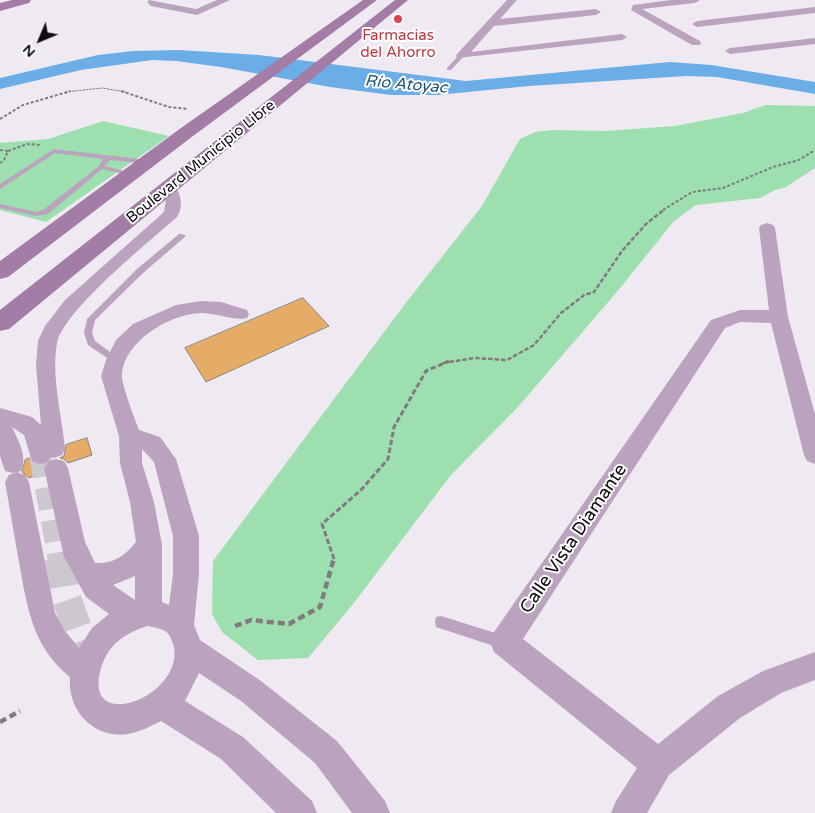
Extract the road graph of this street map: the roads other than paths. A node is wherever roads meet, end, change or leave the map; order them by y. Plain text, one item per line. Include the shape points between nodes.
1 (5, 0) edge
2 (24, 0) edge
3 (225, 0) edge
4 (371, 0) edge
5 (402, 0) edge
6 (512, 0) edge
7 (695, 0) edge
8 (0, 1) edge
9 (154, 1) edge
10 (532, 6) dead end
11 (0, 7) edge
12 (815, 10) edge
13 (596, 12) dead end
14 (548, 17) junction
15 (491, 23) junction
16 (697, 24) dead end
17 (622, 37) dead end
18 (815, 41) edge
19 (696, 43) dead end
20 (730, 51) dead end
21 (461, 56) junction
22 (448, 69) dead end
23 (108, 157) junction
24 (101, 167) junction
25 (139, 168) junction
26 (169, 187) junction
27 (0, 188) edge
28 (0, 206) edge
29 (767, 228) dead end
30 (182, 236) dead end
31 (0, 272) edge
32 (240, 314) dead end
33 (779, 317) junction
34 (0, 323) edge
35 (116, 360) junction
36 (0, 416) edge
37 (0, 425) edge
38 (130, 436) junction
39 (815, 455) edge
40 (50, 457) junction
41 (149, 545) junction
42 (88, 575) junction
43 (141, 615) junction
44 (441, 622) dead end
45 (185, 638) junction
46 (504, 642) junction
47 (815, 666) edge
48 (84, 670) junction
49 (162, 704) junction
50 (658, 764) junction
51 (300, 813) edge
52 (373, 813) edge
53 (628, 813) edge

1 - 8 main road
2 - 11 main road
3 - 9 street via 197,12 154,4
4 - 25 main road, Boulevard Municipio Libre
5 - 26 main road, Boulevard Municipio Libre
6 - 15 street
7 - 19 street via 636,7 636,10
10 - 14 street
12 - 16 street
13 - 14 street
14 - 15 street
15 - 21 street
17 - 21 street
18 - 20 street
21 - 22 lane
23 - 24 lane
23 - 25 lane
23 - 27 lane via 54,151
24 - 25 lane
24 - 28 lane via 41,214
25 - 31 main road, Boulevard Municipio Libre
26 - 34 main road, Boulevard Municipio Libre
26 - 40 street via 175,205 172,214 71,304 49,339 45,358
29 - 33 street
30 - 35 lane via 91,319 88,333 91,342
32 - 35 street via 221,308 182,310 140,329 123,345
33 - 39 street
33 - 46 street, Calle Vista Diamante via 742,315 718,324
35 - 38 street via 112,376
36 - 40 street via 21,420 36,433
37 - 48 street via 9,444 42,616 67,657
38 - 41 street via 131,463
38 - 45 street via 152,443 165,459 186,536
40 - 42 street via 72,542
41 - 42 street via 130,567 117,574
41 - 43 street
42 - 43 street via 96,588
43 - 45 street via 166,617
43 - 48 street via 111,628 93,647
44 - 46 lane
45 - 49 street via 183,679
45 - 52 street via 326,752
46 - 50 street
47 - 50 street via 773,681 729,707
48 - 49 street via 84,693 95,710 115,719 138,717
49 - 51 street via 232,748
50 - 53 street

